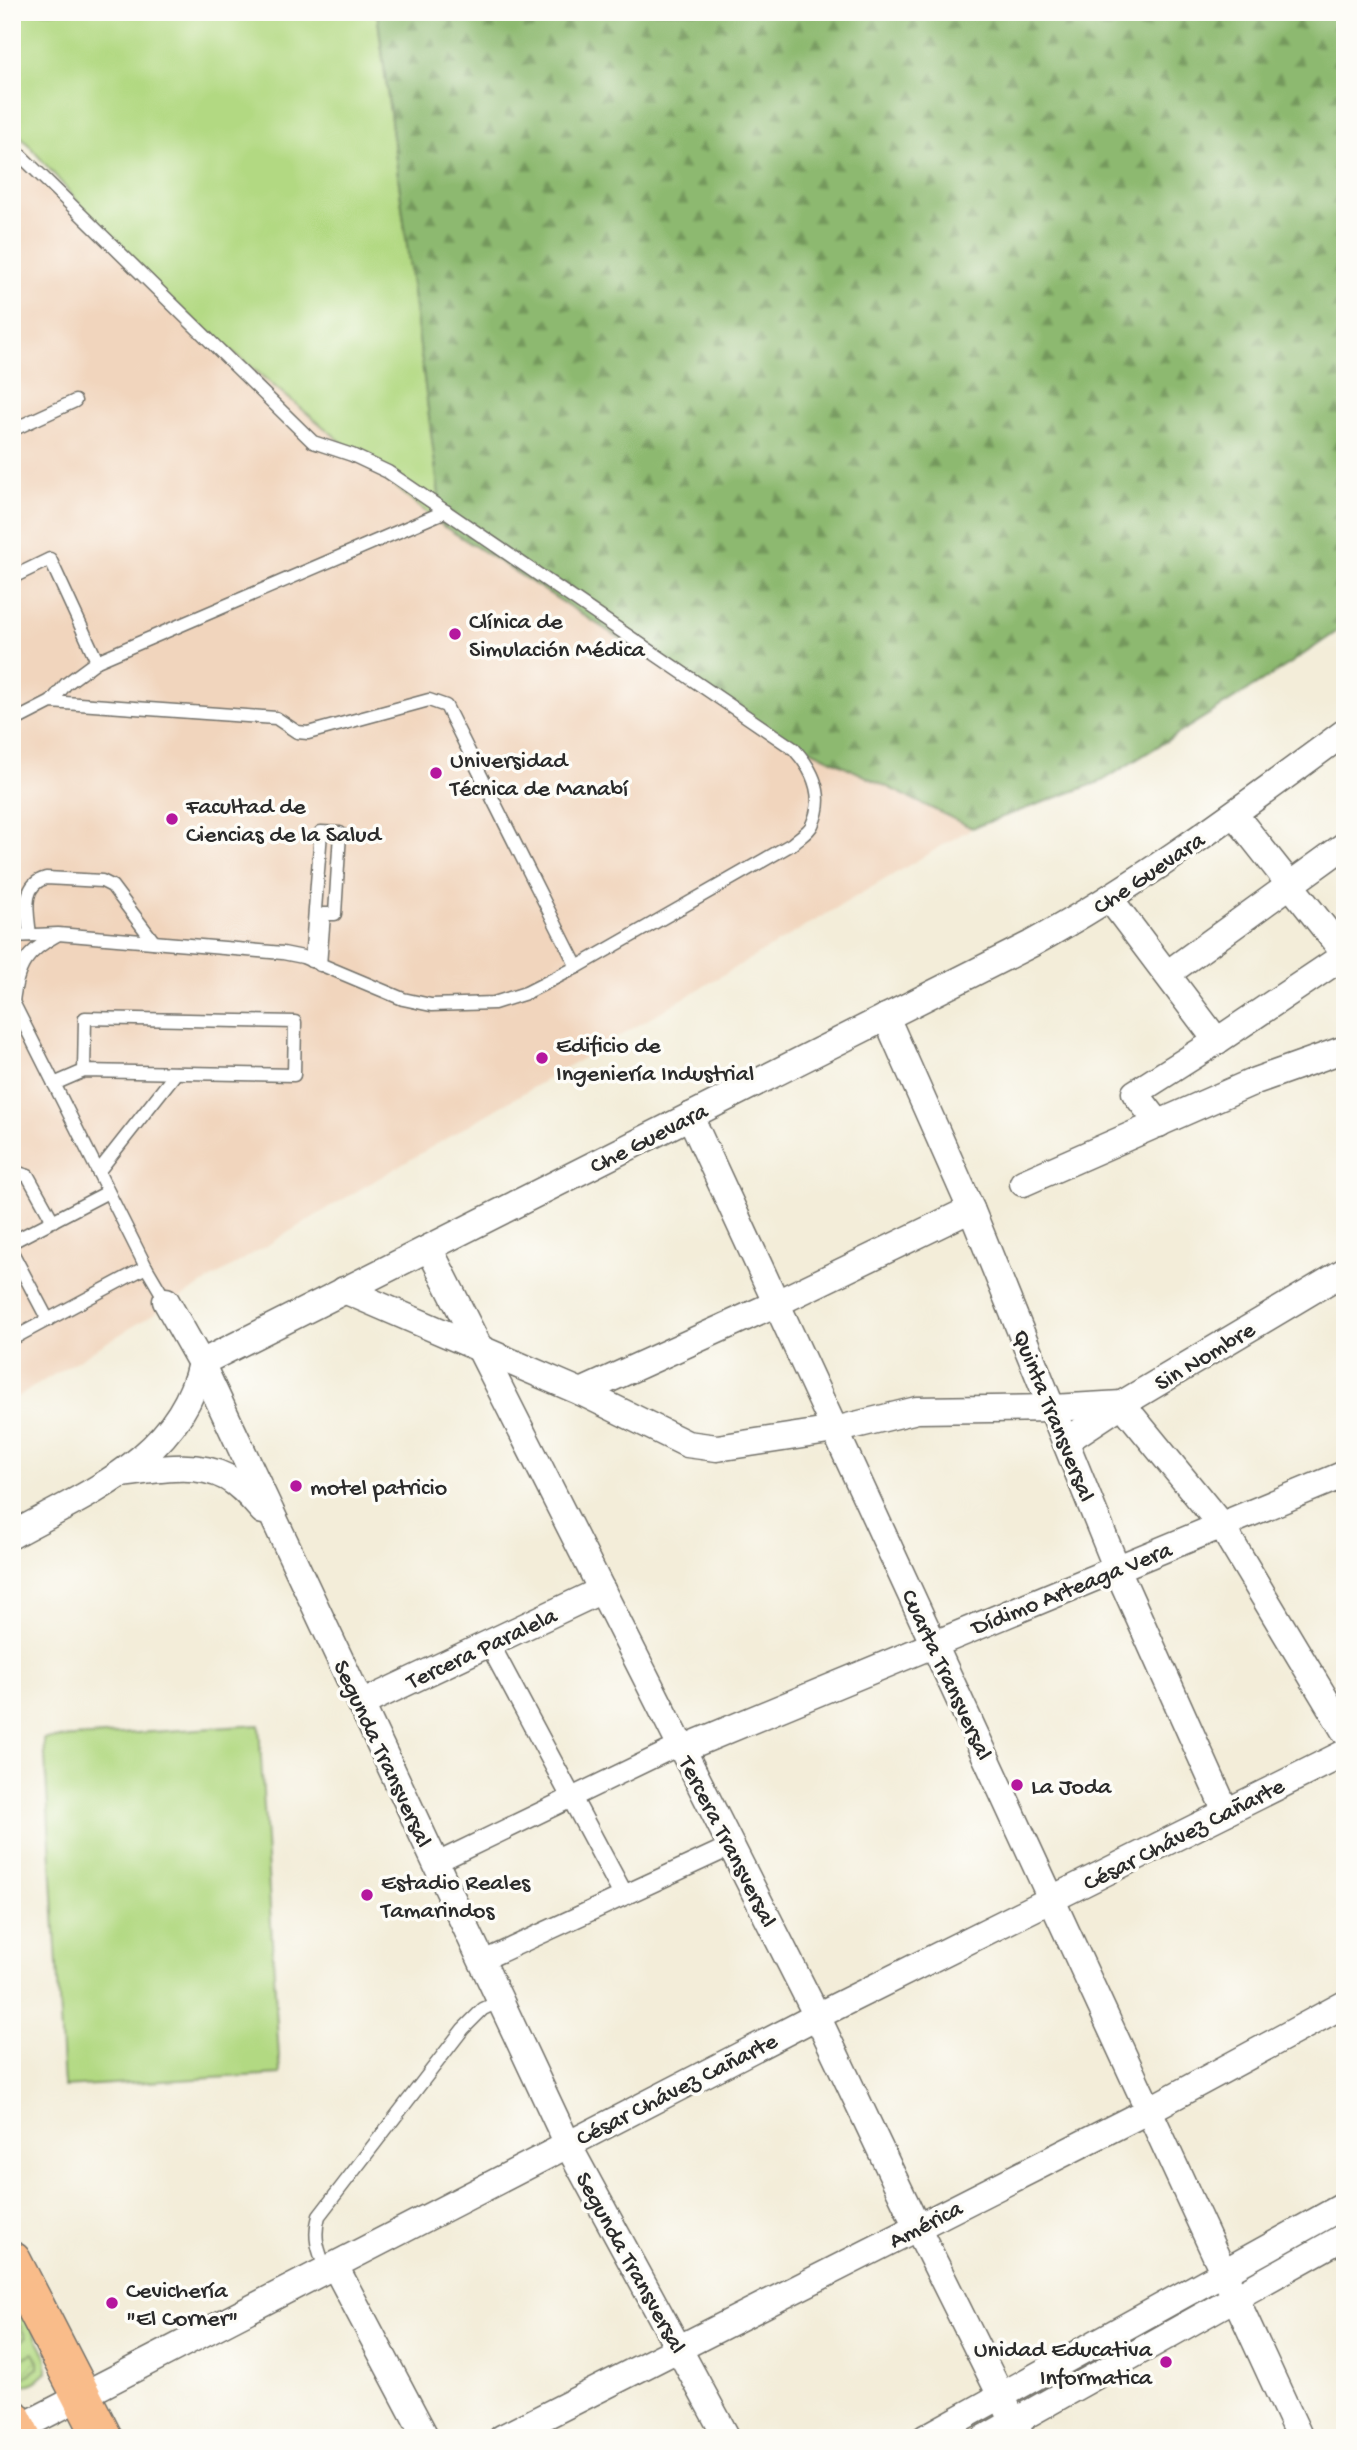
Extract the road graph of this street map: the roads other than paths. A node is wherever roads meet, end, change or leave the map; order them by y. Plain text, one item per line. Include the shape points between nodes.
1 (12, 147) edge
2 (75, 401) dead end
3 (12, 430) edge
4 (446, 511) junction
5 (12, 564) edge
6 (97, 661) junction
7 (51, 702) junction
8 (12, 722) edge
9 (1345, 733) edge
10 (1234, 814) junction
11 (1345, 845) edge
12 (1290, 885) junction
13 (1110, 899) junction
14 (58, 934) junction
15 (30, 935) junction
16 (12, 936) edge
17 (154, 942) junction
18 (1345, 955) edge
19 (315, 963) junction
20 (578, 967) junction
21 (1167, 974) junction
22 (13, 1001) edge
23 (886, 1017) junction
24 (1217, 1041) junction
25 (1345, 1049) edge
26 (83, 1071) junction
27 (176, 1073) junction
28 (54, 1084) junction
29 (690, 1116) junction
30 (1158, 1124) junction
31 (12, 1171) edge
32 (98, 1172) junction
33 (1023, 1183) dead end
34 (108, 1192) junction
35 (971, 1209) junction
36 (53, 1220) junction
37 (12, 1242) edge
38 (429, 1248) junction
39 (12, 1252) edge
40 (146, 1267) junction
41 (1345, 1271) edge
42 (344, 1290) junction
43 (166, 1301) joint
44 (776, 1303) junction
45 (48, 1320) junction
46 (12, 1339) edge
47 (479, 1346) junction
48 (201, 1363) junction
49 (581, 1392) junction
50 (1122, 1404) junction
51 (1053, 1408) junction
52 (835, 1430) junction
53 (1066, 1441) junction
54 (122, 1474) junction
55 (1345, 1474) edge
56 (276, 1524) junction
57 (1221, 1525) junction
58 (12, 1535) edge
59 (1117, 1569) junction
60 (602, 1590) junction
61 (934, 1644) junction
62 (490, 1645) junction
63 (361, 1703) junction
64 (1345, 1732) edge
65 (681, 1747) junction
66 (1345, 1753) edge
67 (572, 1796) junction
68 (1226, 1812) junction
69 (731, 1846) junction
70 (436, 1863) junction
71 (623, 1894) junction
72 (1052, 1899) junction
73 (482, 1961) junction
74 (500, 2001) junction
75 (1345, 2004) edge
76 (817, 2016) junction
77 (1149, 2110) junction
78 (568, 2145) junction
79 (1345, 2205) edge
80 (917, 2227) junction
81 (1345, 2236) edge
82 (12, 2261) edge
83 (330, 2268) junction
84 (1223, 2271) junction
85 (1236, 2298) junction
86 (678, 2349) junction
87 (999, 2396) junction
88 (81, 2397) junction
89 (16, 2429) edge
90 (1018, 2430) edge
91 (103, 2438) edge
92 (426, 2438) edge
93 (502, 2438) edge
94 (727, 2438) edge
95 (925, 2438) edge
96 (985, 2438) edge
97 (1300, 2438) edge

1 - 4 lane via 313,442 388,472
2 - 3 lane
4 - 6 lane
4 - 20 lane via 794,749 817,783 812,826 792,844
5 - 6 lane via 17,575 50,559
6 - 7 lane
7 - 8 lane
7 - 20 lane via 276,718 308,733 429,700 446,706
9 - 10 street, Che Guevara
10 - 12 street
10 - 13 street, Che Guevara
11 - 12 street
12 - 18 street
12 - 21 street
13 - 21 street
13 - 23 street, Che Guevara
14 - 15 lane
14 - 17 lane
14 - 22 lane via 25,960
15 - 16 lane
15 - 17 lane via 27,894 31,886 46,878 102,881 119,893
17 - 19 lane via 284,953
18 - 24 street
19 - 19 lane via 321,832 340,833 335,914 324,914
19 - 20 lane via 403,999 462,1006 526,993
21 - 24 street
22 - 28 lane
23 - 29 street, Che Guevara
23 - 35 street, Quinta Transversal
24 - 30 street via 1135,1093
25 - 30 street via 1255,1081
26 - 27 lane
26 - 27 lane via 85,1018 295,1022 294,1075
26 - 28 lane
27 - 32 lane
28 - 32 lane
29 - 38 street, Che Guevara
29 - 44 street, Cuarta Transversal
30 - 33 street
31 - 36 lane via 28,1176
32 - 34 lane
34 - 36 lane
34 - 40 lane
35 - 44 street
35 - 51 street, Quinta Transversal
36 - 37 lane
38 - 42 street, Che Guevara
38 - 47 street, Tercera Transversal
39 - 45 lane
40 - 43 lane
40 - 45 lane
41 - 50 street, Sin Nombre
42 - 47 street
42 - 48 street, Che Guevara
43 - 48 street
44 - 49 street
44 - 52 street, Cuarta Transversal
45 - 46 lane
47 - 49 street
47 - 60 street, Tercera Transversal
48 - 54 street via 197,1382 177,1421
48 - 56 street, Segunda Transversal
49 - 52 street via 703,1448
50 - 51 street
50 - 53 street, Sin Nombre
50 - 57 street
51 - 52 street via 917,1410
51 - 53 street, Quinta Transversal
52 - 61 street, Cuarta Transversal
53 - 59 street, Quinta Transversal
54 - 56 street via 198,1468 226,1477
54 - 58 street
55 - 57 street, Dídimo Arteaga Vera
56 - 63 street, Segunda Transversal
57 - 59 street, Dídimo Arteaga Vera
57 - 64 street
59 - 61 street, Dídimo Arteaga Vera
59 - 68 street, Quinta Transversal
60 - 62 street, Tercera Paralela
60 - 65 street, Tercera Transversal
61 - 65 street, Dídimo Arteaga Vera
61 - 72 street, Cuarta Transversal
62 - 63 street, Tercera Paralela
62 - 67 street
63 - 70 street, Segunda Transversal
65 - 67 street
65 - 69 street, Tercera Transversal
66 - 68 street, César Chávez Cañarte
67 - 70 street
67 - 71 street
68 - 72 street, César Chávez Cañarte
69 - 71 street
69 - 76 street, Tercera Transversal
70 - 73 street, Segunda Transversal
71 - 73 street
72 - 76 street, César Chávez Cañarte
72 - 77 street, Cuarta Transversal
73 - 74 street, Segunda Transversal
74 - 78 street, Segunda Transversal
74 - 83 lane via 463,2029 319,2216 316,2245
75 - 77 street, América
76 - 78 street, César Chávez Cañarte
76 - 80 street, Tercera Transversal
77 - 80 street, América
77 - 84 street, Cuarta Transversal
78 - 83 street, César Chávez Cañarte
78 - 86 street, Segunda Transversal
79 - 84 street
80 - 86 street, América
80 - 87 street, Tercera Transversal
81 - 85 street
82 - 88 main road
83 - 88 street, César Chávez Cañarte
83 - 92 street
84 - 85 street, Cuarta Transversal
84 - 87 street
85 - 90 street
85 - 97 street, Cuarta Transversal
86 - 93 street, América
86 - 94 street, Segunda Transversal
87 - 90 street, Tercera Transversal
87 - 95 street
88 - 89 street, César Chávez Cañarte
88 - 91 main road
90 - 96 street

